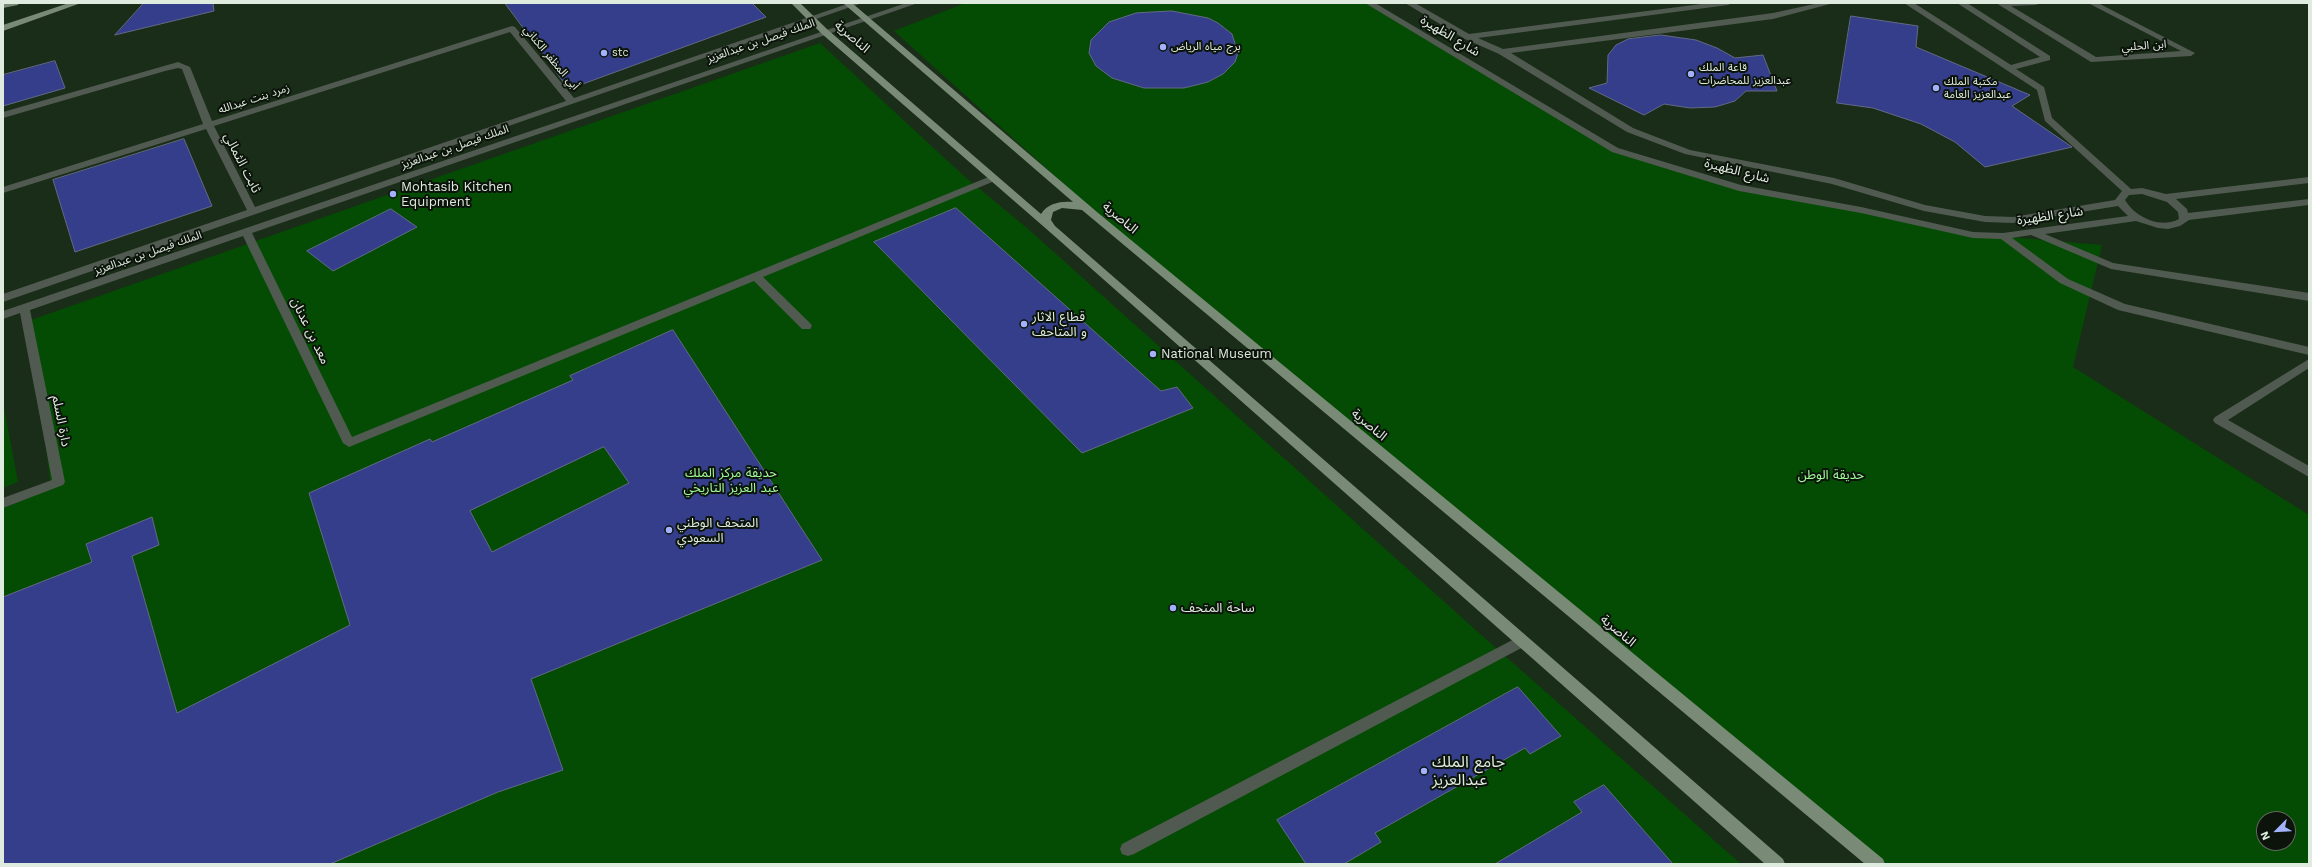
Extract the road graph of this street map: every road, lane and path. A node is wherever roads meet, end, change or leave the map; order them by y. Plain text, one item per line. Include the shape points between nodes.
1 (15, 3) edge
2 (76, 3) edge
3 (795, 3) edge
4 (914, 3) edge
5 (1369, 3) edge
6 (1409, 3) edge
7 (1728, 3) edge
8 (1830, 3) edge
9 (1908, 3) edge
10 (1961, 3) edge
11 (2036, 3) edge
12 (2092, 3) edge
13 (851, 4) edge
14 (2001, 4) edge
15 (3, 6) edge
16 (813, 18) junction
17 (865, 19) junction
18 (3, 28) edge
19 (512, 29) joint
20 (825, 32) junction
21 (1468, 37) junction
22 (1502, 52) junction
23 (2011, 68) junction
24 (572, 102) junction
25 (3, 115) edge
26 (209, 126) junction
27 (994, 178) junction
28 (2309, 180) edge
29 (3, 190) edge
30 (2129, 192) junction
31 (2165, 197) junction
32 (2121, 202) junction
33 (2309, 202) edge
34 (252, 211) junction
35 (1092, 214) junction
36 (2185, 217) junction
37 (2137, 218) junction
38 (1055, 231) junction
39 (2030, 231) junction
40 (246, 232) junction
41 (2004, 236) junction
42 (756, 276) junction
43 (2309, 297) edge
44 (3, 298) edge
45 (24, 308) junction
46 (3, 315) edge
47 (806, 326) dead end
48 (2309, 351) edge
49 (2309, 363) edge
50 (2309, 472) edge
51 (3, 503) edge
52 (1522, 641) junction
53 (1128, 849) dead end
54 (1777, 864) edge
55 (1877, 864) edge

1 - 15 main road
2 - 18 main road
3 - 16 main road, الناصرية
4 - 17 street, الملك فيصل بن عبدالعزيز
5 - 41 street, شارع الظهيرة via 1615,150 1739,188 1861,210 1973,235
6 - 21 street, شارع الظهيرة
7 - 21 street
8 - 22 street via 1773,16
9 - 23 street
10 - 23 street via 2047,58
11 - 14 street, ابن الحلبي
12 - 14 street, ابن الحلبي via 2191,53 2094,60
13 - 16 street, الملك فيصل بن عبدالعزيز
13 - 17 main road, الناصرية
16 - 20 main road, الناصرية
16 - 24 street, الملك فيصل بن عبدالعزيز
17 - 20 street, الملك فيصل بن عبدالعزيز
17 - 35 main road, الناصرية
19 - 24 street, أبي المظفر الكناني
19 - 26 street, زمرد بنت عبدالله
20 - 27 main road, الناصرية
20 - 40 street, الملك فيصل بن عبدالعزيز
21 - 22 street, شارع الظهيرة
22 - 32 street, شارع الظهيرة via 1630,130 1688,152 1834,182 1924,208 1985,219 2013,220
23 - 30 street via 2041,89 2048,119
24 - 34 street, الملك فيصل بن عبدالعزيز
25 - 26 street, ثابت الثمالي via 178,65 186,67
26 - 29 street, زمرد بنت عبدالله
26 - 34 street, ثابت الثمالي
27 - 38 main road, الناصرية
27 - 42 street
28 - 31 street
30 - 31 street via 2142,191
30 - 32 street via 2122,196
31 - 36 street via 2178,205
32 - 37 street, شارع الظهيرة
33 - 36 street, شارع الظهيرة
34 - 44 street, الملك فيصل بن عبدالعزيز
35 - 38 main road via 1076,204 1055,206 1046,218
35 - 55 main road, الناصرية
36 - 37 street, شارع الظهيرة via 2180,224 2172,225 2153,224
37 - 39 street, شارع الظهيرة
38 - 52 main road, الناصرية
39 - 41 street, شارع الظهيرة
39 - 43 street via 2111,266
40 - 42 street, معد بن عدنان via 349,443
40 - 45 street, الملك فيصل بن عبدالعزيز
41 - 48 street via 2064,281 2122,307
42 - 47 street
45 - 46 street, الملك فيصل بن عبدالعزيز
45 - 51 street, دارة السلم via 59,482
49 - 50 street via 2219,420
52 - 53 street
52 - 54 main road, الناصرية

